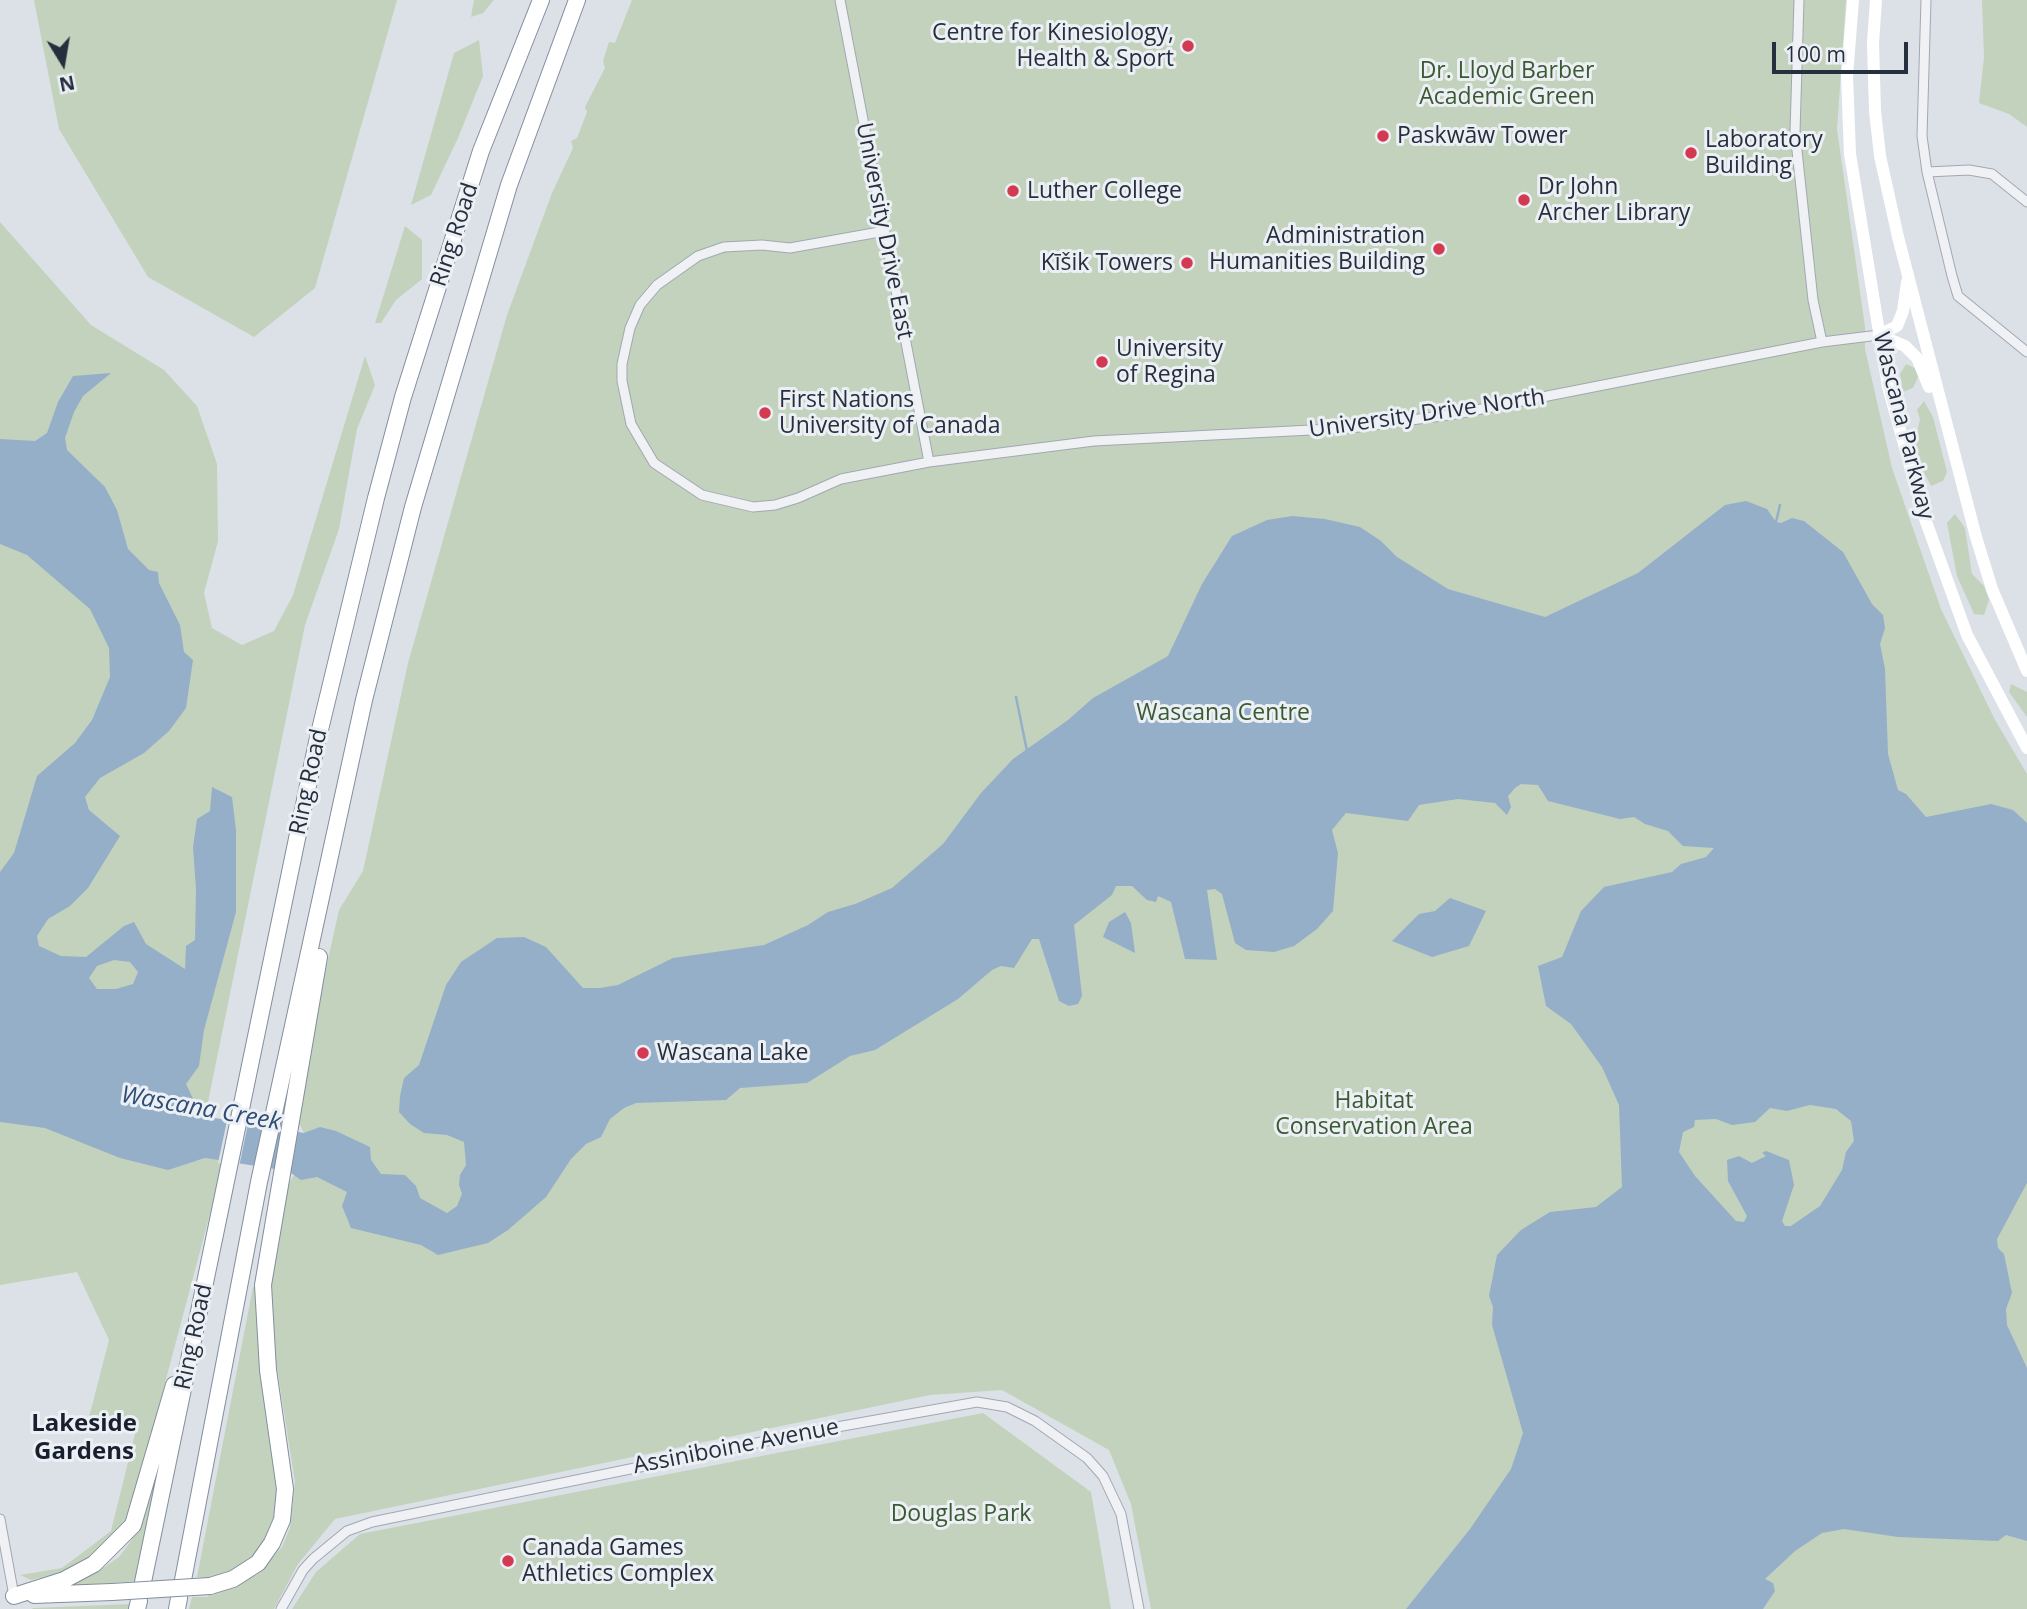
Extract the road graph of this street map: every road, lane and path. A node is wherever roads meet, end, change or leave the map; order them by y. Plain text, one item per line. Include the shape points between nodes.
1 (541, 0) edge
2 (577, 0) edge
3 (839, 0) edge
4 (1799, 0) edge
5 (1853, 0) edge
6 (1876, 0) edge
7 (1926, 0) edge
8 (1927, 172) junction
9 (2027, 202) edge
10 (885, 231) junction
11 (1908, 275) junction
12 (1878, 335) junction
13 (1822, 342) junction
14 (2027, 352) edge
15 (1949, 440) junction
16 (929, 462) junction
17 (2027, 671) edge
18 (364, 701) junction
19 (2027, 748) edge
20 (209, 1262) junction
21 (0, 1519) edge
22 (183, 1580) dead end
23 (143, 1582) dead end
24 (15, 1596) junction
25 (281, 1609) edge
26 (1139, 1609) edge

1 - 20 highway, Ring Road via 481,151 379,485 317,742
2 - 18 highway, Ring Road via 509,184 413,507
3 - 10 street, University Drive East
4 - 13 street via 1795,132 1813,300
5 - 12 main road, Wascana Parkway via 1847,76 1850,154
6 - 11 main road, Wascana Parkway via 1872,43 1880,156
7 - 8 street via 1922,136
8 - 9 street via 1992,174
8 - 14 street via 1958,296
10 - 16 street, University Drive East
10 - 16 street, University Drive North via 790,248 762,244 724,247 673,272 640,306 630,328 622,364 626,407 641,446 678,482 702,495 753,507 798,498 841,479
11 - 12 main road via 1896,326
11 - 15 main road, Wascana Parkway
12 - 13 street, University Drive North
12 - 15 main road via 1905,346 1917,358
12 - 19 main road, Wascana Parkway via 1907,458 1941,566 1982,666
13 - 16 street, University Drive North via 1456,414 1351,428 1094,441
15 - 17 main road, Wascana Parkway via 1992,589
18 - 22 highway, Ring Road via 259,1182
18 - 24 highway, bridge via 265,1258 263,1305 285,1489 282,1520 258,1563 233,1579 210,1586
20 - 23 highway, Ring Road
20 - 24 highway via 133,1525 94,1564 64,1580
21 - 24 street
25 - 26 street, Assiniboine Avenue via 313,1559 347,1531 372,1522 977,1402 1007,1407 1035,1421 1087,1458 1103,1476 1117,1500

